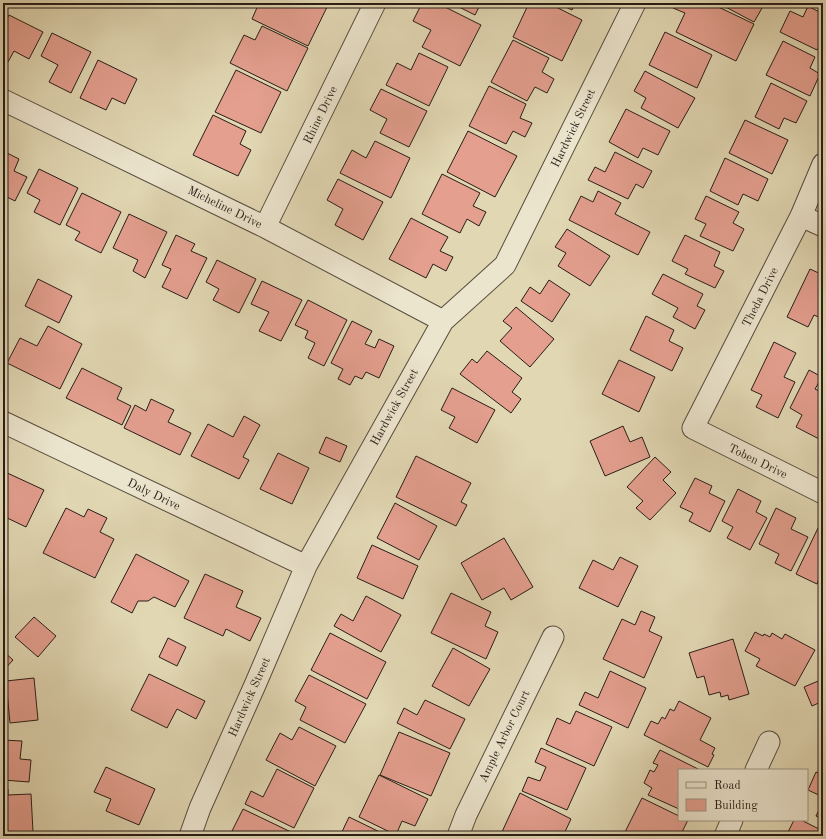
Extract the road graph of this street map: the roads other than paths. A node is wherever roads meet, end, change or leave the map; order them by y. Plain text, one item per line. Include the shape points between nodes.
1 (375, 3) edge
2 (635, 3) edge
3 (3, 100) edge
4 (823, 164) edge
5 (801, 216) junction
6 (265, 226) junction
7 (823, 226) edge
8 (443, 321) junction
9 (3, 422) edge
10 (693, 428) joint
11 (823, 493) edge
12 (306, 566) junction
13 (553, 636) dead end
14 (769, 742) dead end
15 (756, 769) edge
16 (732, 821) edge
17 (190, 836) edge
18 (458, 836) edge
19 (725, 836) edge

1 - 6 street, Rhine Drive
2 - 8 street, Hardwick Street via 506,265
3 - 6 street, Micheline Drive
4 - 5 street, Theda Drive
5 - 7 street
5 - 10 street, Theda Drive
6 - 8 street, Micheline Drive
8 - 12 street, Hardwick Street
9 - 12 street, Daly Drive
10 - 11 street, Toben Drive
12 - 17 street, Hardwick Street
13 - 18 street, Ample Arbor Court
14 - 15 street
16 - 19 street

